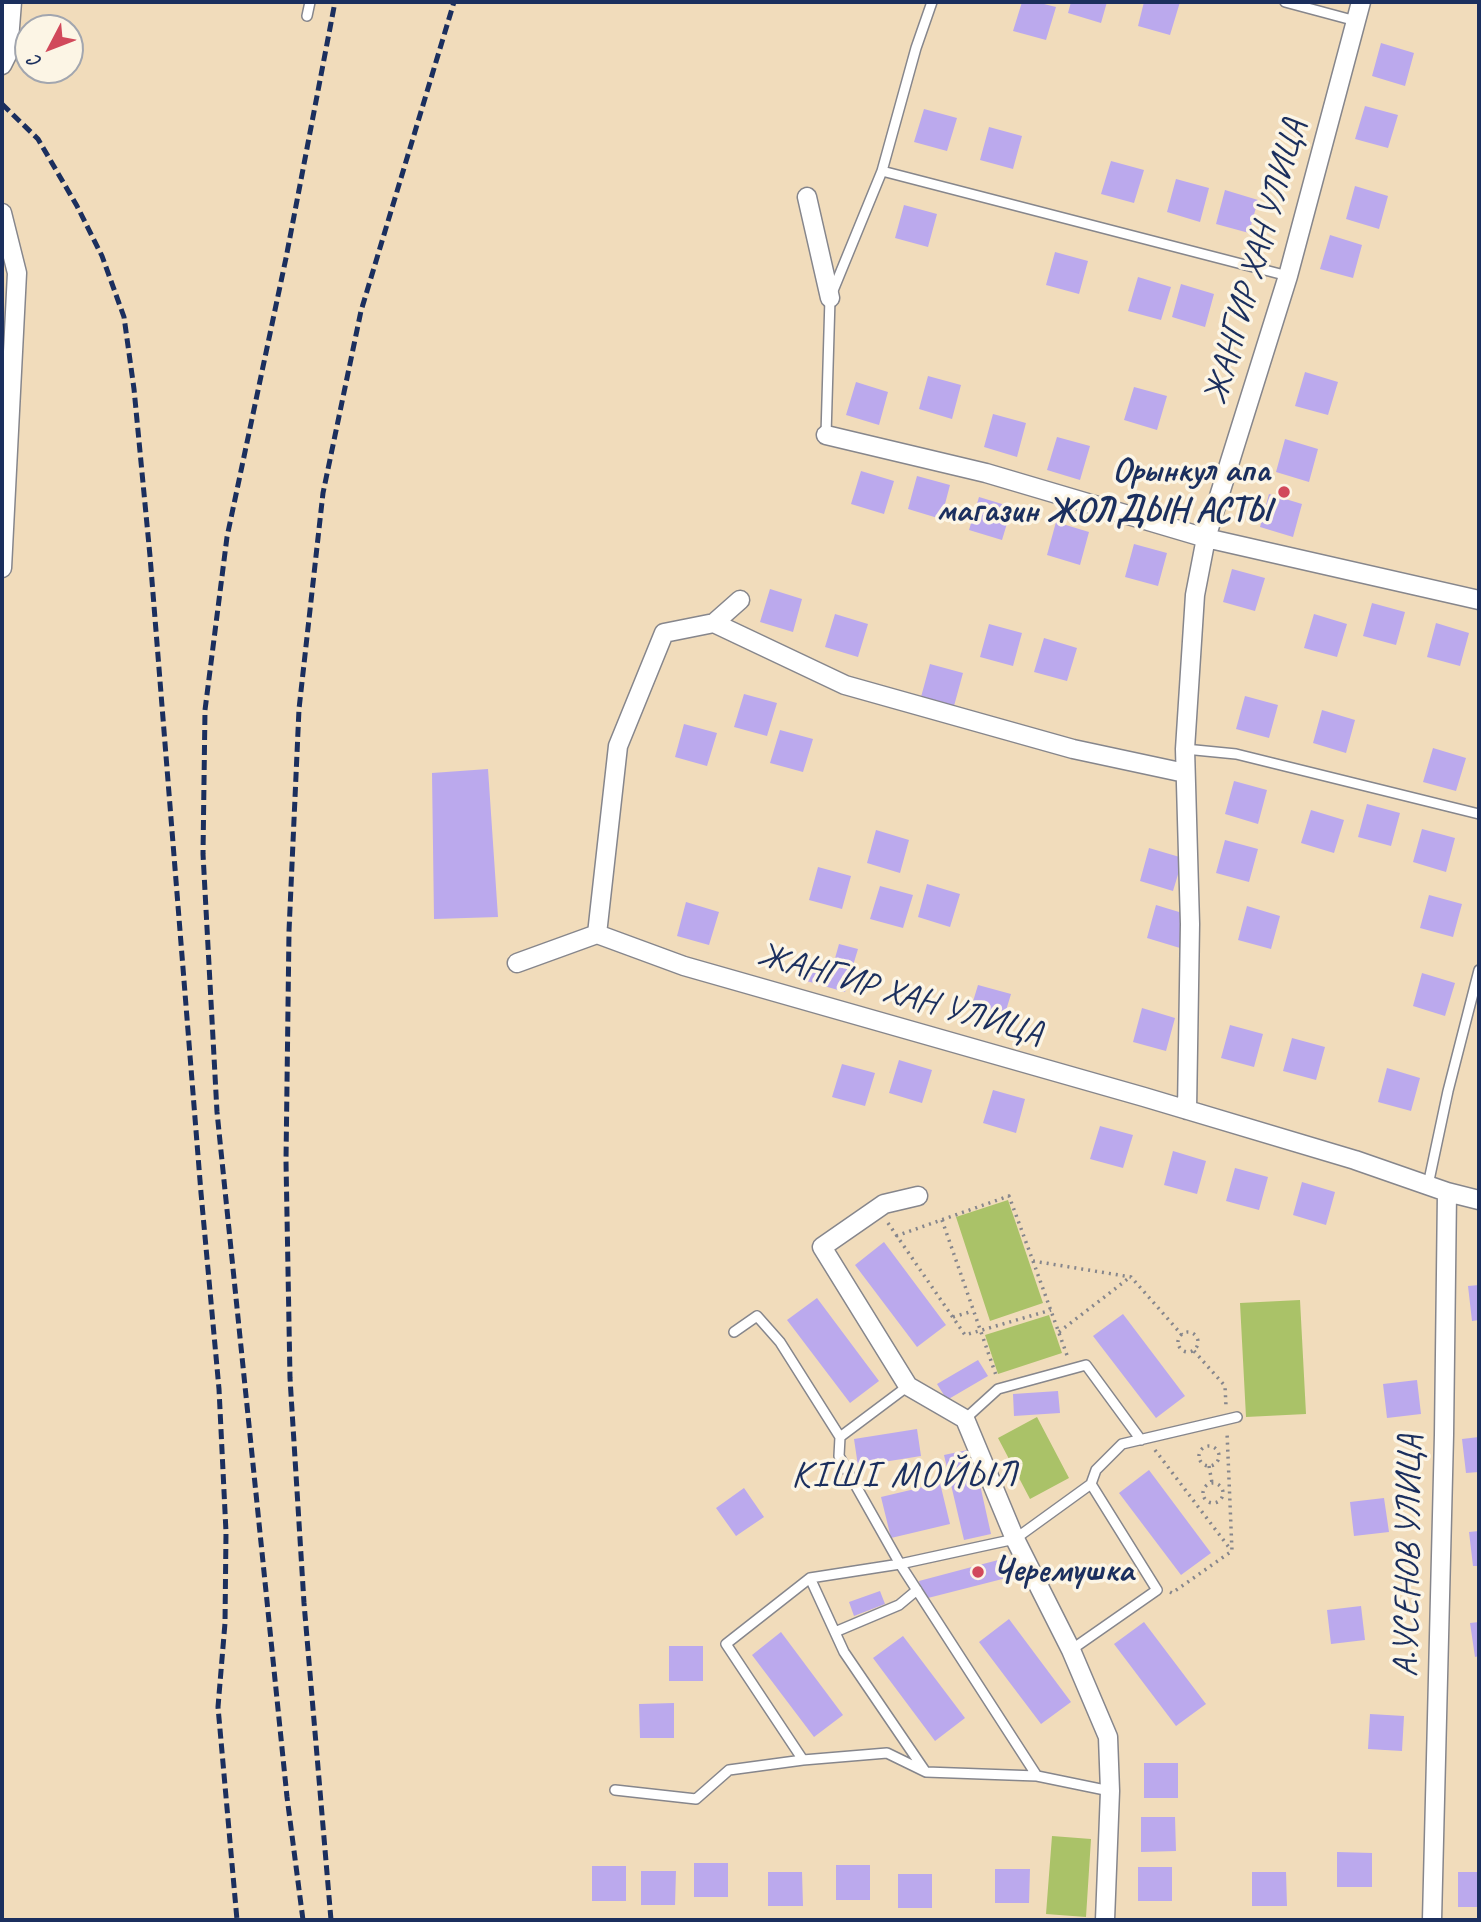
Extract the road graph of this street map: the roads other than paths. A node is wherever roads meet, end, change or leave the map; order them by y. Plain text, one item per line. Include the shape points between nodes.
1 (12, 2) edge
2 (310, 2) edge
3 (932, 2) edge
4 (1285, 2) edge
5 (1361, 2) edge
6 (307, 16) dead end
7 (1356, 21) junction
8 (2, 65) edge
9 (882, 171) junction
10 (807, 197) dead end
11 (2, 213) edge
12 (1288, 276) junction
13 (830, 298) junction
14 (826, 435) joint
15 (1206, 538) junction
16 (2, 568) edge
17 (740, 600) dead end
18 (1479, 600) edge
19 (714, 623) junction
20 (1185, 749) junction
21 (1185, 773) junction
22 (1479, 814) edge
23 (597, 934) junction
24 (517, 963) dead end
25 (1479, 970) edge
26 (1187, 1110) junction
27 (1428, 1185) junction
28 (1447, 1192) junction
29 (918, 1196) dead end
30 (1479, 1200) edge
31 (734, 1332) dead end
32 (908, 1386) junction
33 (1237, 1417) dead end
34 (965, 1419) junction
35 (840, 1437) junction
36 (1144, 1439) junction
37 (1091, 1484) junction
38 (1015, 1539) junction
39 (900, 1564) junction
40 (810, 1578) junction
41 (917, 1590) junction
42 (835, 1632) junction
43 (1071, 1650) junction
44 (803, 1760) junction
45 (926, 1772) junction
46 (1037, 1776) junction
47 (615, 1790) dead end
48 (1110, 1791) junction
49 (1105, 1920) edge
50 (1432, 1920) edge

1 - 8 street via 8,53
2 - 6 lane
3 - 9 lane
4 - 7 lane
5 - 7 street, ЖАНГИР ХАН УЛИЦА
7 - 12 street, ЖАНГИР ХАН УЛИЦА
9 - 12 lane
9 - 13 lane
10 - 13 street
11 - 16 street via 17,274
12 - 15 street, ЖАНГИР ХАН УЛИЦА
13 - 14 lane
14 - 15 street via 986,473
15 - 18 street
15 - 20 street, ЖАНГИР ХАН УЛИЦА via 1195,595
17 - 19 street
19 - 21 street via 845,685 1073,748
19 - 23 street via 664,633 618,746
20 - 21 street, ЖАНГИР ХАН УЛИЦА
20 - 22 lane via 1236,754
21 - 26 street, ЖАНГИР ХАН УЛИЦА via 1190,924
23 - 24 street
23 - 26 street, ЖАНГИР ХАН УЛИЦА via 684,966
25 - 27 lane
26 - 27 street, ЖАНГИР ХАН УЛИЦА
27 - 28 street, ЖАНГИР ХАН УЛИЦА
28 - 30 street, ЖАНГИР ХАН УЛИЦА
28 - 50 street, А.УСЕНОВ УЛИЦА
29 - 32 street via 884,1203 822,1248
31 - 35 lane via 757,1316 780,1342
32 - 34 street
32 - 35 lane
33 - 36 lane
34 - 36 lane via 998,1389 1086,1365
34 - 38 street
35 - 39 lane via 839,1456
36 - 37 lane via 1122,1444 1096,1470
37 - 38 lane
37 - 43 lane via 1157,1590
38 - 39 lane
38 - 43 street
39 - 40 lane
39 - 41 lane
40 - 42 lane
40 - 44 lane via 726,1644
41 - 42 lane via 900,1605
41 - 46 lane
42 - 45 lane
43 - 48 street via 1108,1737
44 - 45 lane via 887,1753
44 - 47 lane via 729,1770 696,1799
45 - 46 lane
46 - 48 lane
48 - 49 street

